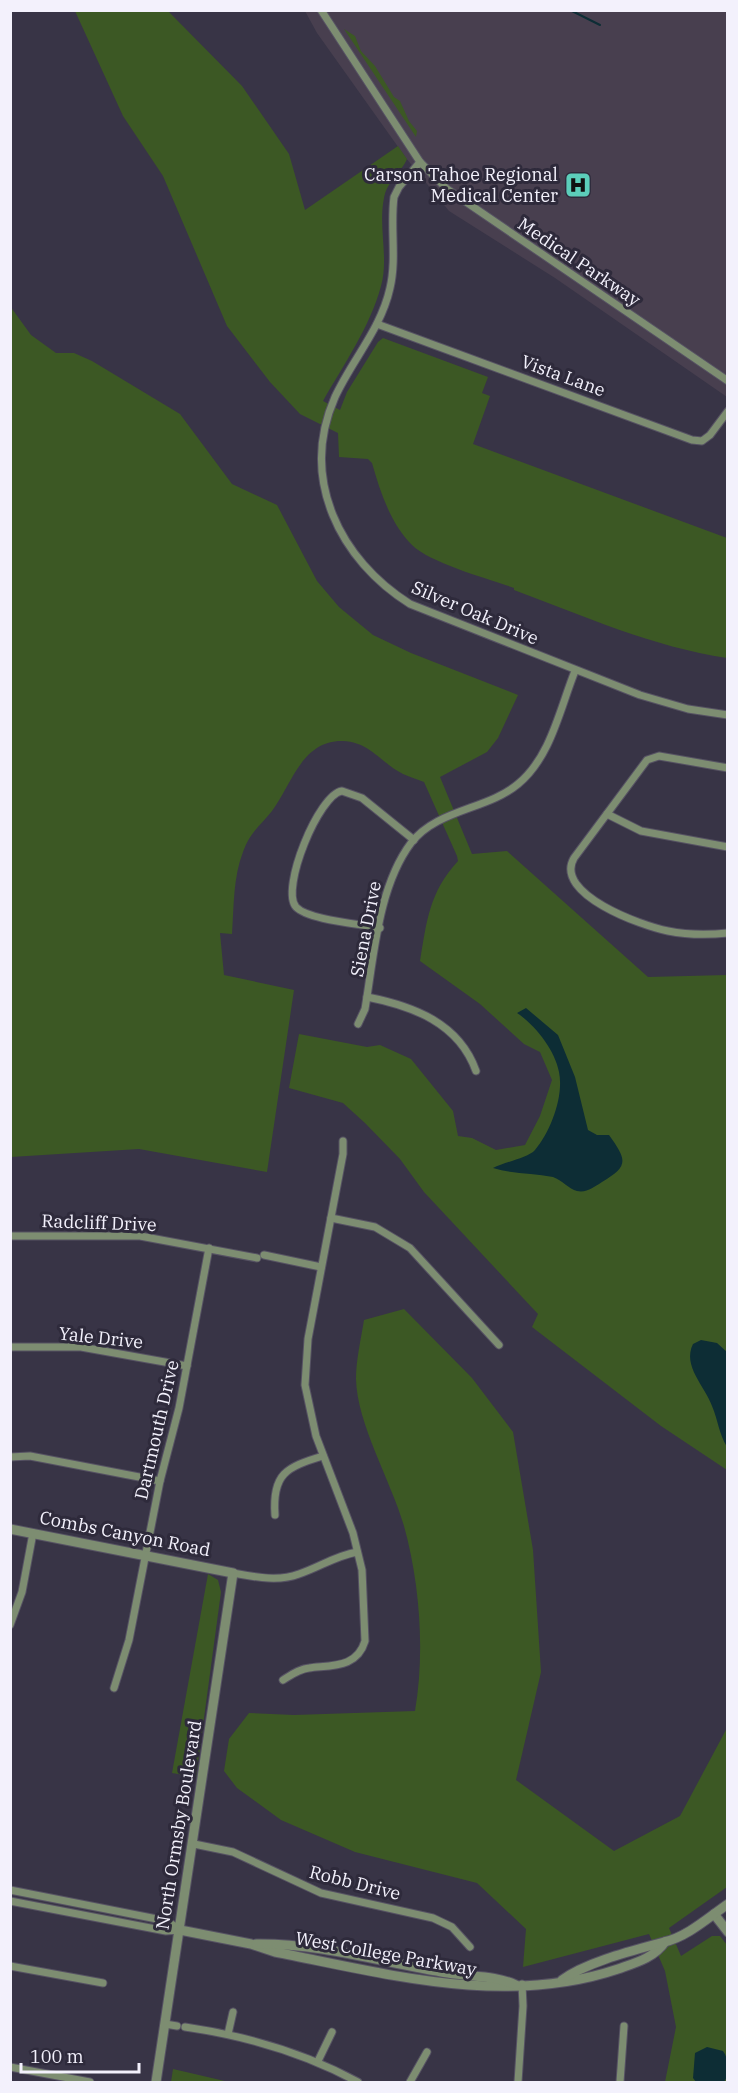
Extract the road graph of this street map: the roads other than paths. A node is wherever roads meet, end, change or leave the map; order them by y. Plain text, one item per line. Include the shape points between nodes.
1 (321, 10) edge
2 (420, 162) junction
3 (377, 324) junction
4 (728, 381) edge
5 (728, 411) edge
6 (575, 671) junction
7 (728, 715) edge
8 (728, 768) edge
9 (607, 814) junction
10 (414, 840) junction
11 (728, 847) edge
12 (380, 928) junction
13 (728, 933) edge
14 (367, 997) junction
15 (358, 1024) dead end
16 (476, 1071) dead end
17 (343, 1141) dead end
18 (331, 1218) junction
19 (10, 1236) edge
20 (208, 1248) junction
21 (321, 1266) junction
22 (499, 1345) dead end
23 (10, 1347) edge
24 (187, 1366) junction
25 (323, 1456) junction
26 (10, 1458) edge
27 (160, 1481) junction
28 (275, 1515) dead end
29 (10, 1529) edge
30 (33, 1533) junction
31 (357, 1552) junction
32 (145, 1554) junction
33 (233, 1573) junction
34 (10, 1625) edge
35 (283, 1680) dead end
36 (114, 1688) dead end
37 (194, 1844) junction
38 (10, 1890) edge
39 (10, 1901) edge
40 (728, 1904) edge
41 (714, 1914) junction
42 (180, 1930) junction
43 (728, 1932) edge
44 (470, 1947) dead end
45 (10, 1966) edge
46 (103, 1983) dead end
47 (519, 1985) junction
48 (233, 2012) dead end
49 (165, 2024) junction
50 (624, 2026) dead end
51 (332, 2032) dead end
52 (228, 2034) junction
53 (427, 2052) dead end
54 (318, 2061) junction
55 (10, 2067) edge
56 (90, 2082) edge
57 (156, 2082) edge
58 (358, 2082) edge
59 (410, 2082) edge
60 (518, 2082) edge
61 (620, 2082) edge

1 - 2 street, Medical Parkway
2 - 3 street, Silver Oak Drive via 394,197 390,288
2 - 4 street, Medical Parkway via 468,205
3 - 5 street, Vista Lane via 692,440 702,441 710,435
3 - 6 street, Silver Oak Drive via 343,381 327,425 323,473 339,532 367,572 410,604
6 - 7 street, Silver Oak Drive via 669,705
6 - 10 street, Siena Drive via 546,748 528,774 503,793 428,827
8 - 9 street via 659,756 651,758 644,762
9 - 11 street via 641,831
9 - 13 street via 572,862 570,875 576,886 606,908 642,924 682,933
10 - 12 street, Siena Drive via 390,880
10 - 12 street via 362,798 342,791 329,798 302,850 292,897 297,908 310,915
12 - 14 street, Siena Drive
14 - 15 street, Siena Drive
14 - 16 street via 408,1006 431,1018 471,1056
17 - 18 street
18 - 21 street
18 - 22 street via 375,1227 410,1248
19 - 20 street, Radcliff Drive via 140,1236
20 - 21 street, Radcliff Drive
20 - 24 street, Dartmouth Drive
21 - 25 street via 308,1339 305,1385
23 - 24 street, Yale Drive via 81,1347
24 - 27 street, Dartmouth Drive
25 - 28 street via 294,1465 282,1474 274,1496
25 - 31 street
26 - 27 street via 30,1456
27 - 32 street, Dartmouth Drive
29 - 30 street, Combs Canyon Road
30 - 32 street, Combs Canyon Road
30 - 34 street via 22,1592
31 - 33 street via 283,1578
31 - 35 street via 364,1593 362,1651 345,1664 298,1670
32 - 33 street, Combs Canyon Road
32 - 36 street, Dartmouth Drive via 129,1640
33 - 37 street, North Ormsby Boulevard
37 - 42 street, North Ormsby Boulevard
37 - 44 street, Robb Drive via 233,1852 321,1893 433,1918 452,1927
38 - 42 street, West College Parkway via 167,1921
39 - 42 street, West College Parkway via 166,1931
40 - 41 street, West College Parkway
41 - 43 street
41 - 47 street, West College Parkway via 665,1942 579,1969 561,1980
42 - 47 street, West College Parkway via 251,1944 294,1945
42 - 49 street, North Ormsby Boulevard
45 - 46 street
47 - 60 street via 523,2006
48 - 52 street
49 - 52 street
49 - 57 street, North Ormsby Boulevard
50 - 61 street
51 - 54 street
52 - 54 street
53 - 59 street
54 - 58 street
55 - 56 street

